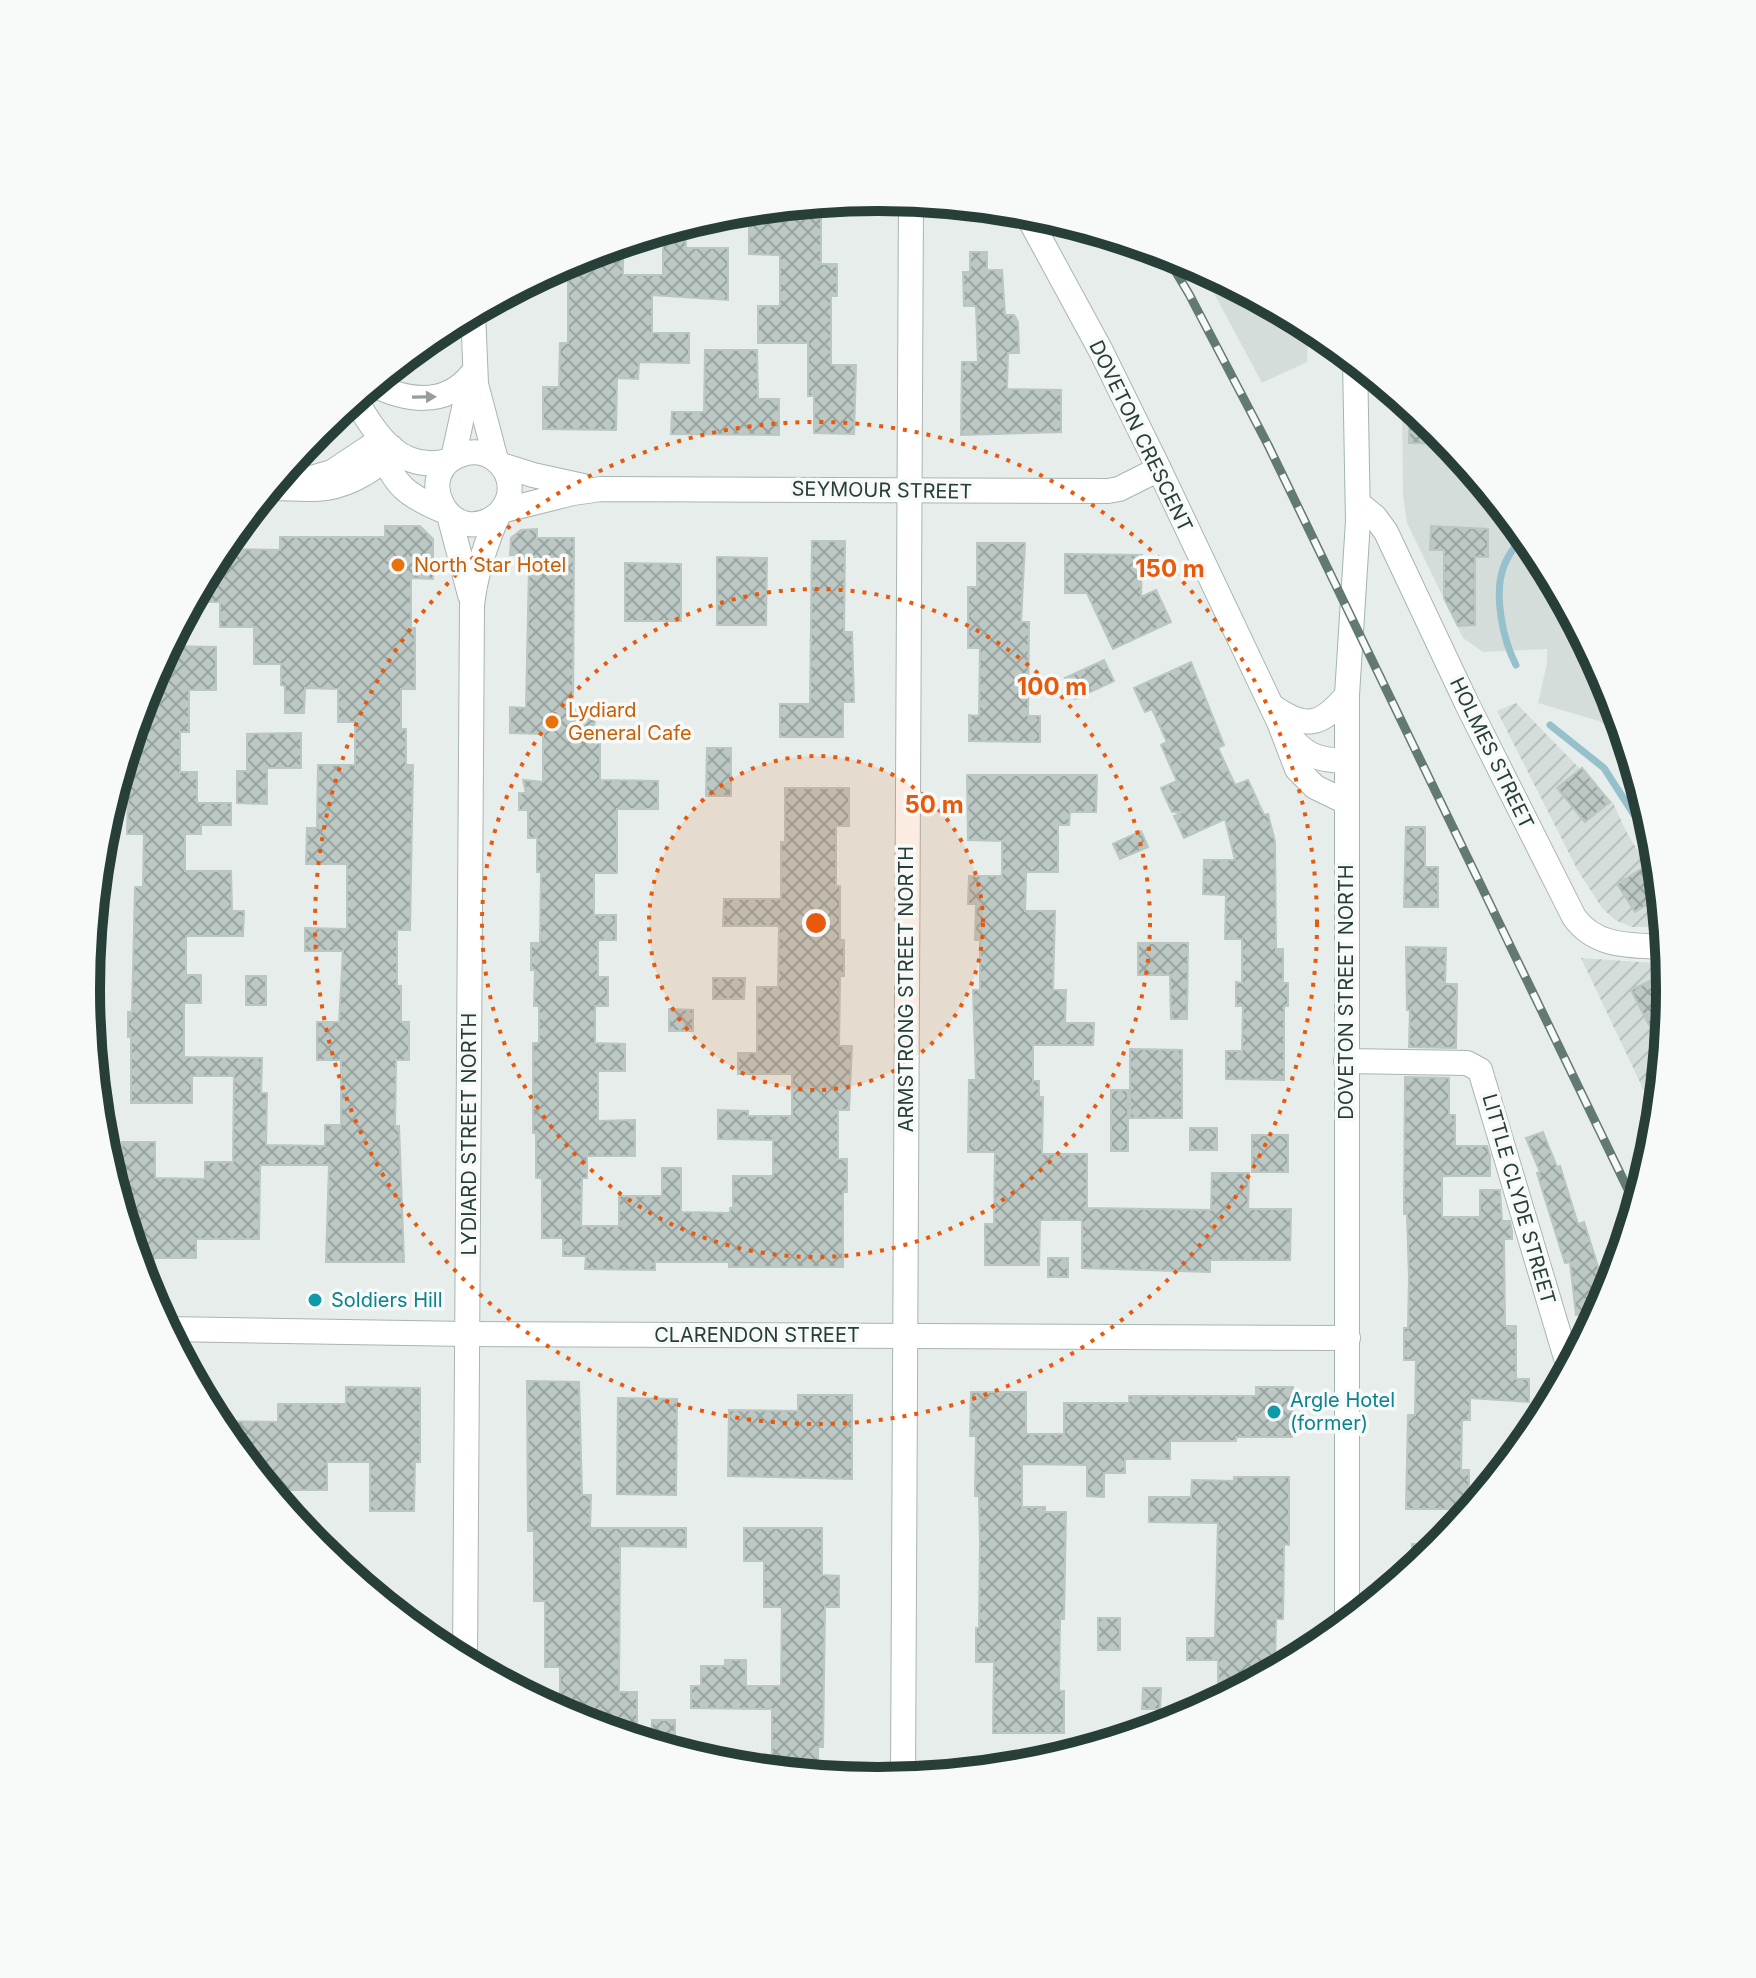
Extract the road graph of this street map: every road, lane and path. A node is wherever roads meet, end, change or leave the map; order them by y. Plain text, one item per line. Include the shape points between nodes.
1 (911, 212) edge
2 (1034, 227) edge
3 (473, 325) edge
4 (472, 367) junction
5 (1355, 375) edge
6 (384, 389) edge
7 (360, 408) edge
8 (381, 444) junction
9 (451, 460) junction
10 (499, 463) junction
11 (1159, 469) junction
12 (283, 489) edge
13 (601, 489) junction
14 (909, 490) junction
15 (1358, 503) junction
16 (499, 513) junction
17 (448, 514) junction
18 (472, 605) junction
19 (1347, 695) junction
20 (1276, 714) junction
21 (1346, 761) junction
22 (1346, 802) junction
23 (1654, 946) edge
24 (1346, 1061) junction
25 (178, 1329) edge
26 (468, 1334) junction
27 (905, 1336) junction
28 (1348, 1338) junction
29 (1565, 1354) edge
30 (1347, 1610) edge
31 (465, 1648) edge
32 (903, 1766) edge

1 - 14 street, ARMSTRONG STREET NORTH
2 - 11 street, DOVETON CRESCENT
3 - 4 street
6 -> 4 street via 428,398 452,392
4 - 9 street
4 - 10 street
5 - 15 street, DOVETON STREET NORTH
7 - 8 street
8 - 9 street via 421,465
8 - 12 street via 337,488
8 - 17 street via 395,481
9 - 10 street via 475,452
9 - 17 street via 437,486
10 - 13 street, SEYMOUR STREET
10 - 16 street via 509,490
11 - 14 street, SEYMOUR STREET via 1108,491
11 - 20 street, DOVETON CRESCENT
13 - 14 street, SEYMOUR STREET
13 - 16 street, SEYMOUR STREET
14 - 27 street, ARMSTRONG STREET NORTH
15 - 19 street, DOVETON STREET NORTH
15 - 23 street, HOLMES STREET via 1386,532 1574,917 1601,940
16 - 17 street via 471,524
16 - 18 street, LYDIARD STREET NORTH
17 - 18 street, LYDIARD STREET NORTH
18 - 26 street, LYDIARD STREET NORTH
19 - 20 street via 1316,721
19 - 21 street, DOVETON STREET NORTH
20 - 21 street, DOVETON CRESCENT via 1292,739 1315,758
20 - 22 street, DOVETON CRESCENT via 1301,775
21 - 22 street, DOVETON STREET NORTH
22 - 24 street, DOVETON STREET NORTH
24 - 28 street, DOVETON STREET NORTH
24 - 29 street, LITTLE CLYDE STREET via 1467,1063 1480,1070
25 - 26 street, CLARENDON STREET
26 - 27 street, CLARENDON STREET
26 - 31 street, LYDIARD STREET NORTH
27 - 28 street, CLARENDON STREET
27 - 32 street, ARMSTRONG STREET NORTH
28 - 30 street, DOVETON STREET NORTH

